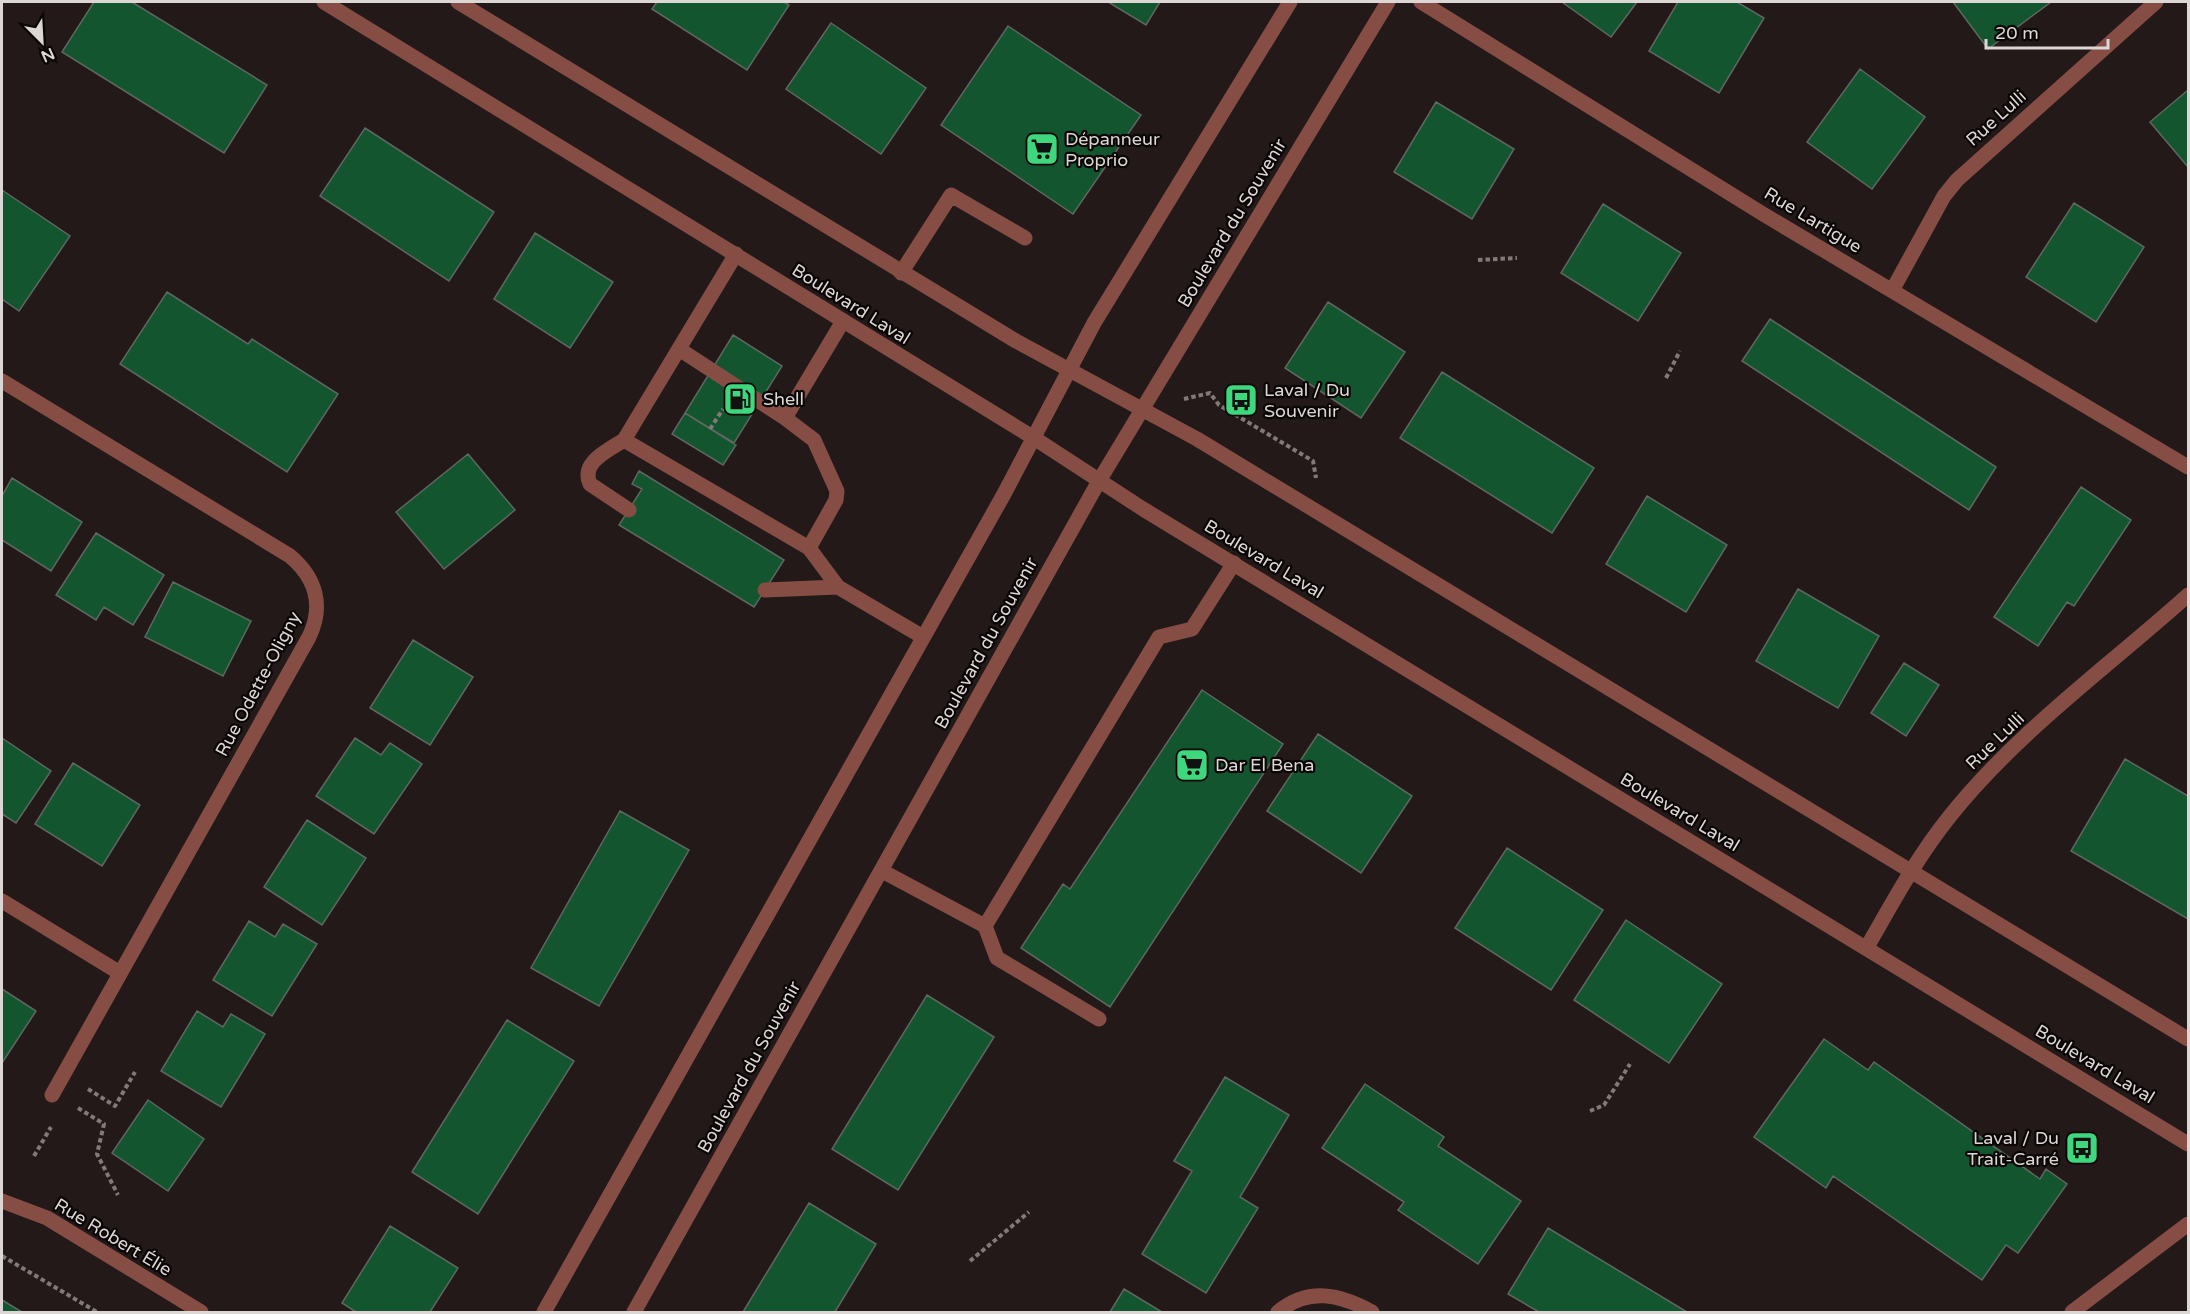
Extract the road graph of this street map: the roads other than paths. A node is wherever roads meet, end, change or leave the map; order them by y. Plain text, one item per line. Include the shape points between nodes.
1 (324, 2) edge
2 (458, 2) edge
3 (1290, 2) edge
4 (1388, 2) edge
5 (1421, 2) edge
6 (2156, 2) edge
7 (1024, 238) dead end
8 (736, 254) junction
9 (901, 273) junction
10 (1893, 289) junction
11 (843, 321) junction
12 (679, 349) junction
13 (1068, 370) junction
14 (2, 381) edge
15 (1142, 410) junction
16 (785, 418) junction
17 (1034, 438) junction
18 (624, 440) junction
19 (2188, 467) edge
20 (1099, 481) junction
21 (629, 510) dead end
22 (809, 548) junction
23 (1234, 563) junction
24 (838, 587) junction
25 (765, 590) dead end
26 (2188, 595) edge
27 (922, 637) junction
28 (882, 870) junction
29 (1911, 871) junction
30 (2, 901) edge
31 (985, 926) junction
32 (1867, 947) junction
33 (120, 973) junction
34 (1099, 1019) dead end
35 (2188, 1039) edge
36 (52, 1095) dead end
37 (2188, 1144) edge
38 (2, 1201) edge
39 (2188, 1224) edge
40 (201, 1312) edge
41 (543, 1312) edge
42 (634, 1312) edge
43 (1278, 1312) edge
44 (1372, 1312) edge
45 (2072, 1312) edge

1 - 8 street, Boulevard Laval
2 - 9 street
3 - 13 street
4 - 15 street, Boulevard du Souvenir
5 - 10 street, Rue Lartigue via 1763,214
6 - 10 street, Rue Lulli via 1957,180 1944,196
7 - 9 street via 951,195
8 - 11 street, Boulevard Laval
8 - 12 street
9 - 13 street
10 - 19 street, Rue Lartigue
11 - 16 street
11 - 17 street, Boulevard Laval
12 - 16 street
12 - 18 street
13 - 15 street
13 - 17 street
14 - 33 street, Rue Odette-Oligny via 290,556 306,572 315,592 317,615 309,637
15 - 20 street, Boulevard du Souvenir
15 - 29 street via 1197,438
16 - 22 street via 814,440 837,491 836,500
17 - 20 street, Boulevard Laval
17 - 27 street
18 - 21 street via 596,458 587,473 590,484
18 - 22 street
20 - 23 street, Boulevard Laval
20 - 28 street, Boulevard du Souvenir
22 - 24 street
23 - 31 street via 1192,629 1159,637
23 - 32 street, Boulevard Laval
24 - 25 street
24 - 27 street
26 - 29 street, Rue Lulli via 1992,769 1950,816
27 - 41 street
28 - 31 street
28 - 42 street, Boulevard du Souvenir
29 - 32 street, Rue Lulli
29 - 35 street
30 - 33 street
31 - 34 street via 997,958
32 - 37 street, Boulevard Laval
33 - 36 street, Rue Odette-Oligny
38 - 40 street, Rue Robert Élie via 47,1218
39 - 45 street
43 - 44 street via 1300,1299 1323,1295 1347,1299

